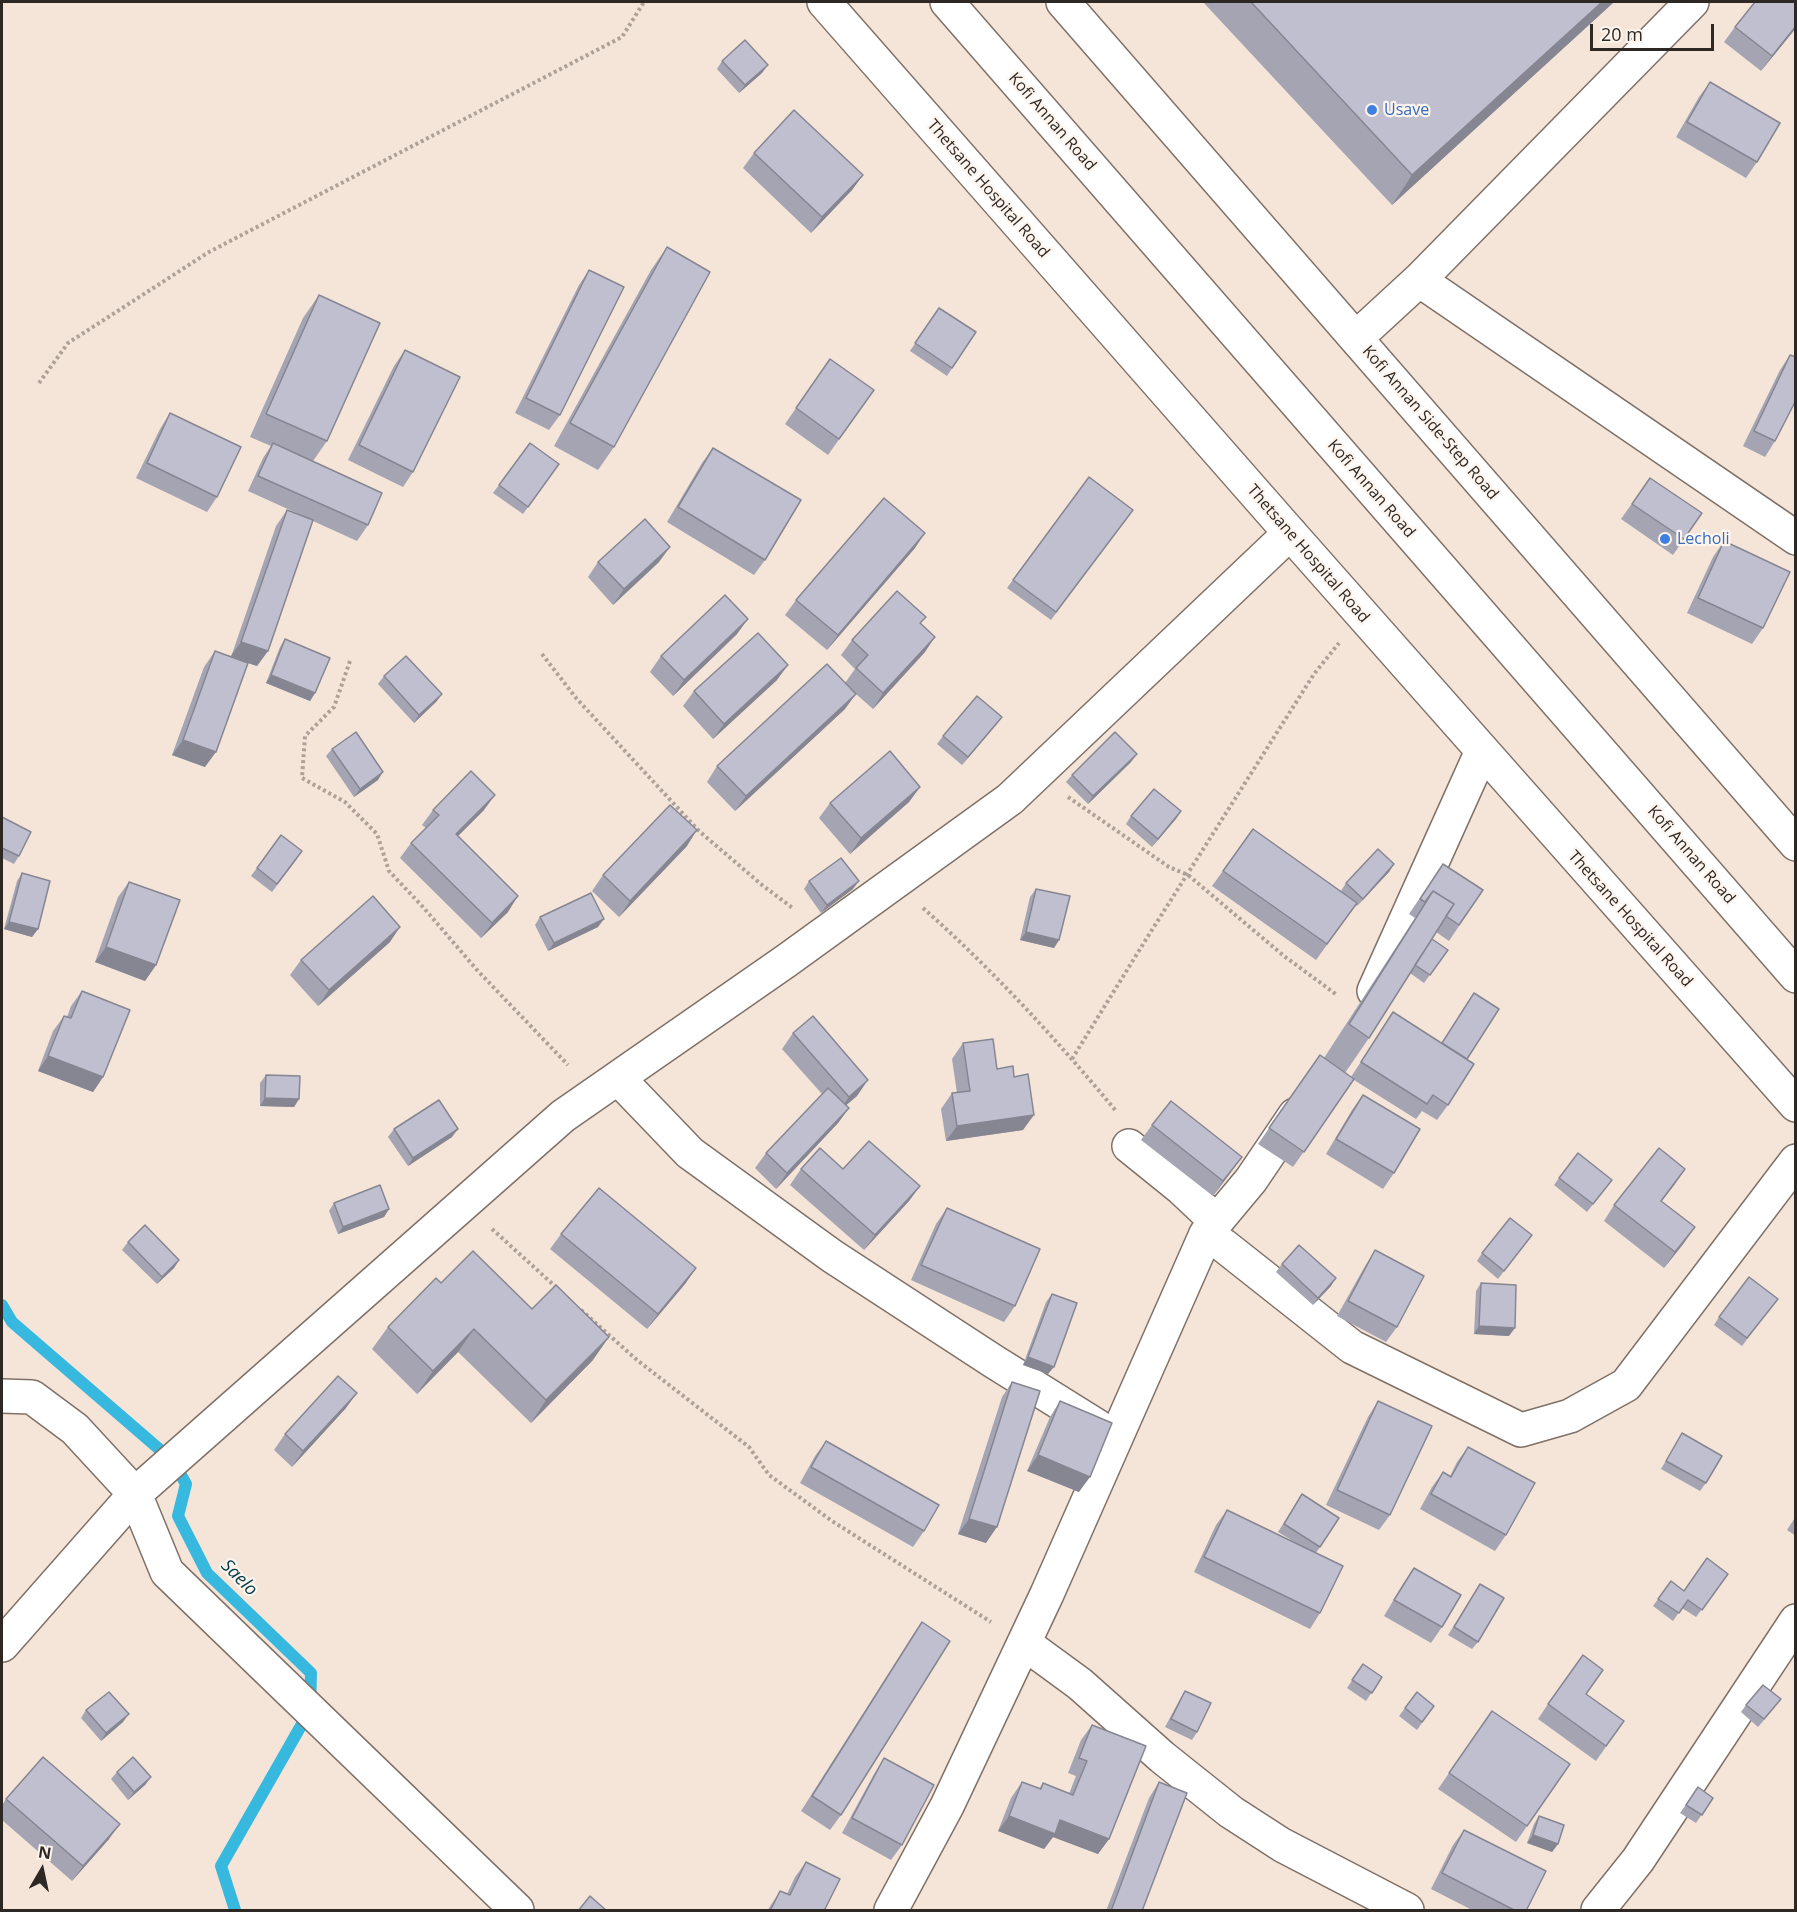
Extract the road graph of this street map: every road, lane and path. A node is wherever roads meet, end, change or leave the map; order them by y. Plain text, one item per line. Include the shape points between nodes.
1 (644, 2) edge
2 (824, 2) edge
3 (947, 2) edge
4 (1063, 2) edge
5 (1692, 2) edge
6 (1419, 280) junction
7 (1356, 338) junction
8 (39, 383) dead end
9 (1290, 533) junction
10 (1796, 538) edge
11 (1362, 615) junction
12 (542, 654) dead end
13 (350, 661) dead end
14 (1482, 751) junction
15 (1036, 774) junction
16 (1796, 844) edge
17 (1188, 875) junction
18 (895, 882) junction
19 (826, 933) junction
20 (1796, 976) edge
21 (1361, 1012) joint
22 (1072, 1059) junction
23 (606, 1086) junction
24 (1314, 1088) edge
25 (1796, 1105) edge
26 (1130, 1146) joint
27 (1796, 1161) edge
28 (464, 1204) junction
29 (1211, 1227) junction
30 (562, 1293) edge
31 (578, 1308) edge
32 (2, 1396) edge
33 (1116, 1438) junction
34 (135, 1494) junction
35 (1796, 1621) edge
36 (1024, 1643) junction
37 (2, 1644) edge
38 (517, 1911) edge
39 (891, 1911) edge
40 (1407, 1911) edge
41 (1598, 1911) edge

1 - 8 path via 622,37 209,252 69,344
2 - 9 street, Thetsane Hospital Road
3 - 20 street, Kofi Annan Road
4 - 7 street, Kofi Annan Side-Step Road
5 - 6 street
6 - 7 street
6 - 10 street
7 - 16 street, Kofi Annan Side-Step Road
9 - 11 street, Thetsane Hospital Road
9 - 15 street
11 - 14 street, Thetsane Hospital Road
11 - 17 path via 1314,674
12 - 19 path via 576,698 699,831
13 - 23 path via 334,707 305,736 302,778 345,802 377,834 388,871 477,970
14 - 21 street via 1379,981
14 - 25 street, Thetsane Hospital Road
15 - 17 path via 1169,867
15 - 18 street via 1010,799
17 - 21 path via 1284,956
17 - 22 path
18 - 19 street
18 - 22 path via 961,941
19 - 23 street
22 - 26 path via 1126,1124 1132,1136
23 - 28 street via 563,1116
23 - 33 street via 690,1153 832,1256
24 - 29 street via 1251,1180
26 - 29 street via 1181,1188
27 - 29 street via 1626,1385 1570,1416 1521,1430 1352,1347 1223,1245
28 - 30 path
28 - 34 street
29 - 33 street
31 - 36 path via 637,1360 749,1447 769,1475 832,1521
32 - 34 street via 32,1397 75,1430
33 - 36 street
34 - 37 street
34 - 38 street via 167,1572
35 - 41 street via 1638,1860
36 - 39 street via 947,1806
36 - 40 street via 1080,1684 1231,1812 1282,1845

